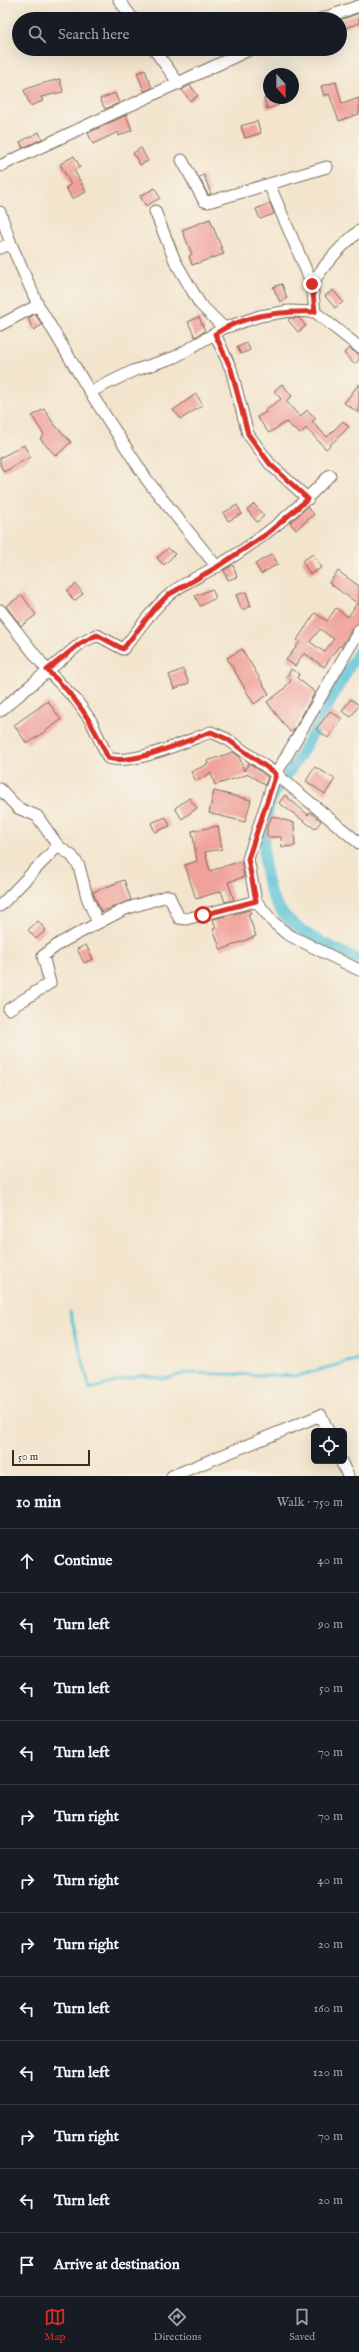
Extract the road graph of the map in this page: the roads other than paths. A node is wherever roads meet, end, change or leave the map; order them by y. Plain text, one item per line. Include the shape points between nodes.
1 (120, 0) edge
2 (359, 6) edge
3 (128, 12) edge
4 (341, 12) edge
5 (159, 56) edge
6 (237, 56) edge
7 (179, 84) junction
8 (182, 160) dead end
9 (0, 166) edge
10 (327, 167) dead end
11 (269, 184) junction
12 (155, 211) dead end
13 (0, 212) edge
14 (359, 231) edge
15 (11, 244) junction
16 (0, 248) edge
17 (312, 284) junction
18 (38, 306) junction
19 (315, 312) junction
20 (0, 325) edge
21 (219, 331) junction
22 (359, 347) edge
23 (90, 392) junction
24 (330, 475) dead end
25 (308, 499) junction
26 (217, 567) junction
27 (0, 610) edge
28 (359, 632) edge
29 (47, 670) junction
30 (0, 711) edge
31 (277, 776) junction
32 (0, 789) edge
33 (359, 842) edge
34 (58, 846) junction
35 (256, 901) junction
36 (0, 906) edge
37 (98, 923) junction
38 (359, 970) edge
39 (9, 1009) dead end
40 (327, 1428) edge
41 (342, 1464) edge
42 (172, 1476) edge
43 (348, 1476) edge

1 - 3 street
2 - 4 street
5 - 7 street
6 - 7 street
7 - 9 street via 91,122
8 - 11 street via 204,201
10 - 11 street
11 - 17 street
12 - 21 street via 175,261
13 - 15 street
14 - 17 street via 323,266
15 - 16 street
15 - 18 street
17 - 19 street
18 - 20 street
18 - 23 street
19 - 21 street via 289,311 260,316
19 - 22 street
21 - 23 street via 175,357 133,371
21 - 25 street via 248,434 270,464
23 - 26 street via 147,480
24 - 25 street
25 - 26 street via 268,533
26 - 29 street via 168,595 123,649 97,635 81,643
27 - 29 street
28 - 31 street
29 - 30 street
29 - 31 street via 76,700 91,721 108,758 126,759 154,754 211,732 227,739
31 - 33 street
31 - 35 street via 248,859
32 - 34 street via 18,808 37,816
34 - 36 street
34 - 37 street via 72,856 79,866 87,897
35 - 37 street via 186,919 179,918 167,896 125,909
35 - 38 street via 287,934
37 - 39 street via 60,943 42,956 50,984
40 - 42 street via 321,1415
41 - 43 street

